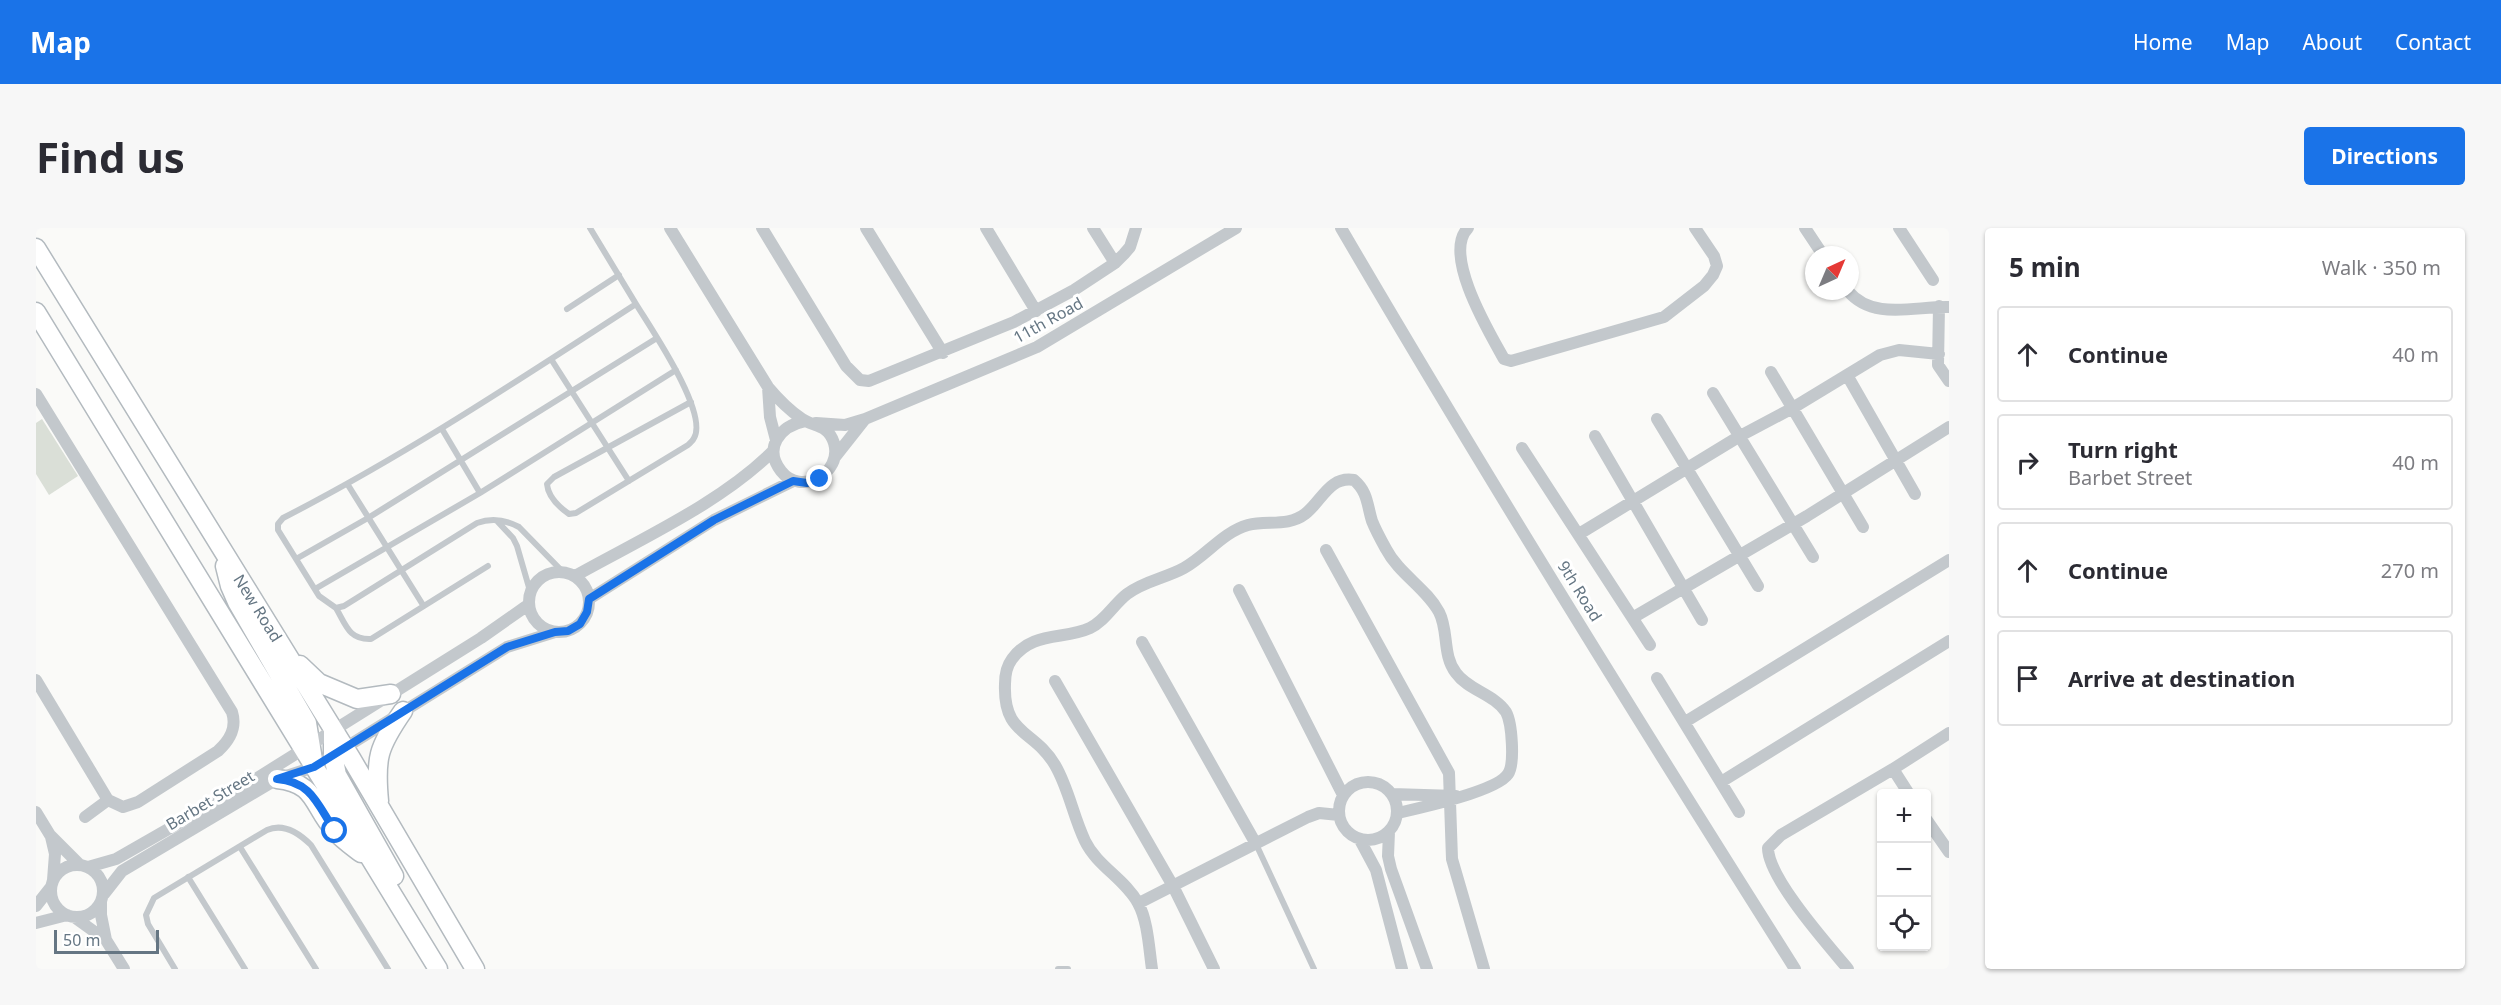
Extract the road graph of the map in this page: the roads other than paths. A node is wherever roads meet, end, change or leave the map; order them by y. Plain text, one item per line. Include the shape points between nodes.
1 (590, 228) edge
2 (670, 228) edge
3 (762, 228) edge
4 (866, 228) edge
5 (986, 228) edge
6 (1093, 228) edge
7 (1136, 228) edge
8 (1236, 228) edge
9 (1341, 228) edge
10 (1468, 228) edge
11 (1695, 228) edge
12 (1805, 228) edge
13 (1901, 228) edge
14 (1817, 246) edge
15 (36, 249) edge
16 (1115, 263) junction
17 (619, 275) junction
18 (1934, 280) dead end
19 (1858, 300) edge
20 (636, 304) junction
21 (1944, 307) edge
22 (567, 309) dead end
23 (1036, 311) junction
24 (36, 312) edge
25 (657, 338) junction
26 (943, 352) junction
27 (1938, 354) junction
28 (551, 359) junction
29 (676, 370) junction
30 (1770, 372) dead end
31 (1847, 375) junction
32 (1949, 381) edge
33 (768, 387) junction
34 (571, 390) junction
35 (1713, 393) dead end
36 (37, 397) edge
37 (691, 402) junction
38 (1791, 409) junction
39 (865, 419) junction
40 (1657, 419) dead end
41 (591, 422) junction
42 (810, 422) junction
43 (1949, 427) edge
44 (442, 429) junction
45 (1595, 436) dead end
46 (1740, 436) junction
47 (607, 446) junction
48 (775, 446) junction
49 (1522, 448) dead end
50 (835, 457) junction
51 (1895, 459) junction
52 (461, 461) junction
53 (1688, 469) junction
54 (628, 481) junction
55 (793, 481) junction
56 (348, 485) junction
57 (480, 492) junction
58 (1843, 493) junction
59 (1915, 494) dead end
60 (1634, 502) junction
61 (368, 518) junction
62 (497, 521) junction
63 (1792, 525) junction
64 (1863, 527) dead end
65 (1579, 534) junction
66 (220, 547) junction
67 (387, 547) junction
68 (1326, 550) dead end
69 (1740, 556) junction
70 (1813, 557) dead end
71 (296, 560) junction
72 (1949, 560) edge
73 (488, 566) dead end
74 (402, 570) junction
75 (562, 572) junction
76 (575, 576) junction
77 (1758, 586) dead end
78 (1683, 587) junction
79 (315, 589) junction
80 (1239, 590) dead end
81 (530, 591) junction
82 (589, 599) junction
83 (423, 605) junction
84 (528, 605) junction
85 (336, 608) junction
86 (1634, 617) junction
87 (1702, 620) dead end
88 (555, 632) junction
89 (1949, 641) edge
90 (1142, 642) dead end
91 (1650, 645) dead end
92 (285, 652) junction
93 (1657, 678) dead end
94 (36, 680) edge
95 (1055, 681) dead end
96 (391, 694) junction
97 (48, 699) junction
98 (36, 707) edge
99 (403, 711) junction
100 (1685, 723) junction
101 (333, 730) junction
102 (1949, 733) edge
103 (307, 747) junction
104 (338, 752) junction
105 (314, 767) junction
106 (1893, 769) junction
107 (277, 779) junction
108 (1721, 782) junction
109 (1906, 789) edge
110 (1392, 794) junction
111 (1343, 795) junction
112 (1453, 797) junction
113 (108, 800) junction
114 (380, 809) junction
115 (36, 812) edge
116 (1739, 812) dead end
117 (1398, 813) junction
118 (1339, 815) junction
119 (85, 817) dead end
120 (1931, 826) edge
121 (1389, 832) junction
122 (50, 835) junction
123 (1360, 840) junction
124 (1256, 844) junction
125 (240, 847) junction
126 (1949, 852) edge
127 (371, 862) junction
128 (84, 866) junction
129 (188, 877) junction
130 (52, 884) junction
131 (1173, 886) junction
132 (102, 898) junction
133 (1138, 903) junction
134 (36, 906) edge
135 (70, 916) junction
136 (36, 923) edge
137 (106, 940) junction
138 (1422, 968) edge
139 (124, 969) edge
140 (175, 969) edge
141 (244, 969) edge
142 (316, 969) edge
143 (388, 969) edge
144 (439, 969) edge
145 (475, 969) edge
146 (1058, 969) edge
147 (1068, 969) edge
148 (1152, 969) edge
149 (1214, 969) edge
150 (1314, 969) edge
151 (1402, 969) edge
152 (1484, 969) edge
153 (1795, 969) edge
154 (1848, 969) edge

1 - 17 lane
2 - 33 street
3 - 26 street via 846,366 860,380 878,378
4 - 26 street
5 - 23 street
6 - 16 street
7 - 16 street via 1130,247
8 - 39 street, 11th Road via 1037,347
9 - 153 street, 9th Road
10 - 11 street via 1460,237 1459,249 1473,304 1503,359 1511,361 1664,317 1704,286 1717,266
12 - 14 street
13 - 18 street
15 - 66 main road, New Road
16 - 23 street
17 - 20 lane
17 - 22 lane
19 - 21 street via 1877,309
20 - 25 lane
20 - 28 lane
21 - 27 street
23 - 26 street
24 - 103 main road
25 - 29 lane
25 - 34 lane
27 - 31 street via 1892,351
27 - 32 street via 1938,365
28 - 34 lane
28 - 44 lane
29 - 37 lane
29 - 41 lane
30 - 38 street
31 - 38 street
31 - 51 street
33 - 42 street
33 - 48 street
34 - 41 lane
34 - 52 lane
35 - 46 street
36 - 113 street via 235,720 231,737 218,751 138,802 123,807
37 - 47 lane
37 - 54 lane via 695,438
38 - 46 street
38 - 58 street
39 - 42 street, 11th Road via 845,425
39 - 50 street, 11th Road
40 - 53 street
41 - 47 lane
41 - 57 lane
42 - 48 street via 793,423 783,430
42 - 50 street via 827,431 834,443
43 - 51 street
44 - 52 lane
44 - 56 lane
45 - 60 street
46 - 53 street
46 - 63 street
47 - 54 lane
47 - 54 lane via 554,477 547,484 548,492 568,514 576,513
48 - 55 street via 776,464
48 - 76 street via 751,471 704,503
49 - 65 street
50 - 55 street via 830,470 820,479 807,483
51 - 58 street
51 - 59 street
52 - 57 lane
52 - 61 lane
53 - 60 street
53 - 69 street
55 - 82 street via 714,520
56 - 61 lane
56 - 71 lane via 278,524
57 - 67 lane
58 - 63 street
58 - 64 street
60 - 65 street
60 - 78 street
61 - 67 lane
61 - 71 lane
62 - 74 lane via 477,523
62 - 75 lane via 519,527
62 - 81 lane via 517,546
63 - 69 street
63 - 70 street
65 - 86 street
66 - 92 main road, New Road
66 - 103 main road via 230,586 307,723
67 - 74 lane
67 - 79 lane
68 - 112 street via 1445,765
69 - 77 street
69 - 78 street
71 - 79 lane
72 - 100 street
73 - 83 lane
74 - 83 lane
74 - 85 lane
75 - 76 street
75 - 81 street via 549,573 537,580
76 - 82 street via 585,586
78 - 86 street
78 - 87 street
79 - 85 lane
80 - 111 street
81 - 84 street
82 - 88 street via 580,624 568,631
83 - 85 lane via 371,639 360,640 352,635
84 - 88 street via 542,627
84 - 96 street, Barbet Street
86 - 91 street
88 - 99 street, Barbet Street via 507,647
89 - 108 street
90 - 124 street
92 - 96 main road via 319,683 333,690 357,699
92 - 101 main road, New Road
93 - 100 street
94 - 97 street
95 - 131 street
96 - 101 street, Barbet Street
97 - 98 street
97 - 113 street
99 - 104 street, Barbet Street
99 - 114 main road via 385,737 379,755 376,772
100 - 108 street
101 - 103 street, Barbet Street
101 - 104 main road
102 - 106 street
103 - 105 main road
103 - 128 street, Barbet Street via 116,859
104 - 105 street, Barbet Street
104 - 114 main road
104 - 144 main road via 337,775 418,921
105 - 107 street, Barbet Street
105 - 127 main road
106 - 109 street
106 - 154 street via 1781,835 1768,848 1775,870 1809,924
107 - 127 main road via 294,781 307,789 335,831
107 - 132 street, Barbet Street via 122,871
108 - 116 street
110 - 111 street via 1371,782 1356,785
110 - 112 street
110 - 117 street
111 - 118 street
112 - 117 street
112 - 133 street via 1495,785 1509,773 1512,765 1506,712 1456,673 1449,660 1440,614 1390,556 1371,519 1366,492 1354,480 1340,480 1331,484 1304,515 1282,524 1257,523 1234,531 1187,566 1128,594 1091,627 1054,635 1023,649 1012,657 1006,669 1005,700 1010,718 1053,762 1085,841 1096,859
112 - 152 street via 1449,829 1452,859
113 - 119 street
114 - 145 main road
115 - 122 street
117 - 121 street
118 - 123 street via 1346,830
118 - 124 street via 1315,814
120 - 126 street
121 - 123 street via 1376,840
121 - 138 street via 1391,869
122 - 128 street
122 - 130 street via 55,854
123 - 151 street via 1376,870
124 - 131 street
124 - 150 lane
125 - 129 lane
125 - 142 lane
125 - 143 lane via 279,826 304,838
127 - 144 main road
128 - 130 street via 64,868
128 - 132 street via 100,878
129 - 140 lane via 154,898 146,915
129 - 141 lane
130 - 134 street
130 - 135 street via 55,904
131 - 133 street
131 - 149 street
132 - 135 street via 90,914
132 - 137 street
133 - 148 street
135 - 136 street
135 - 137 street
137 - 139 street
146 - 147 lane

